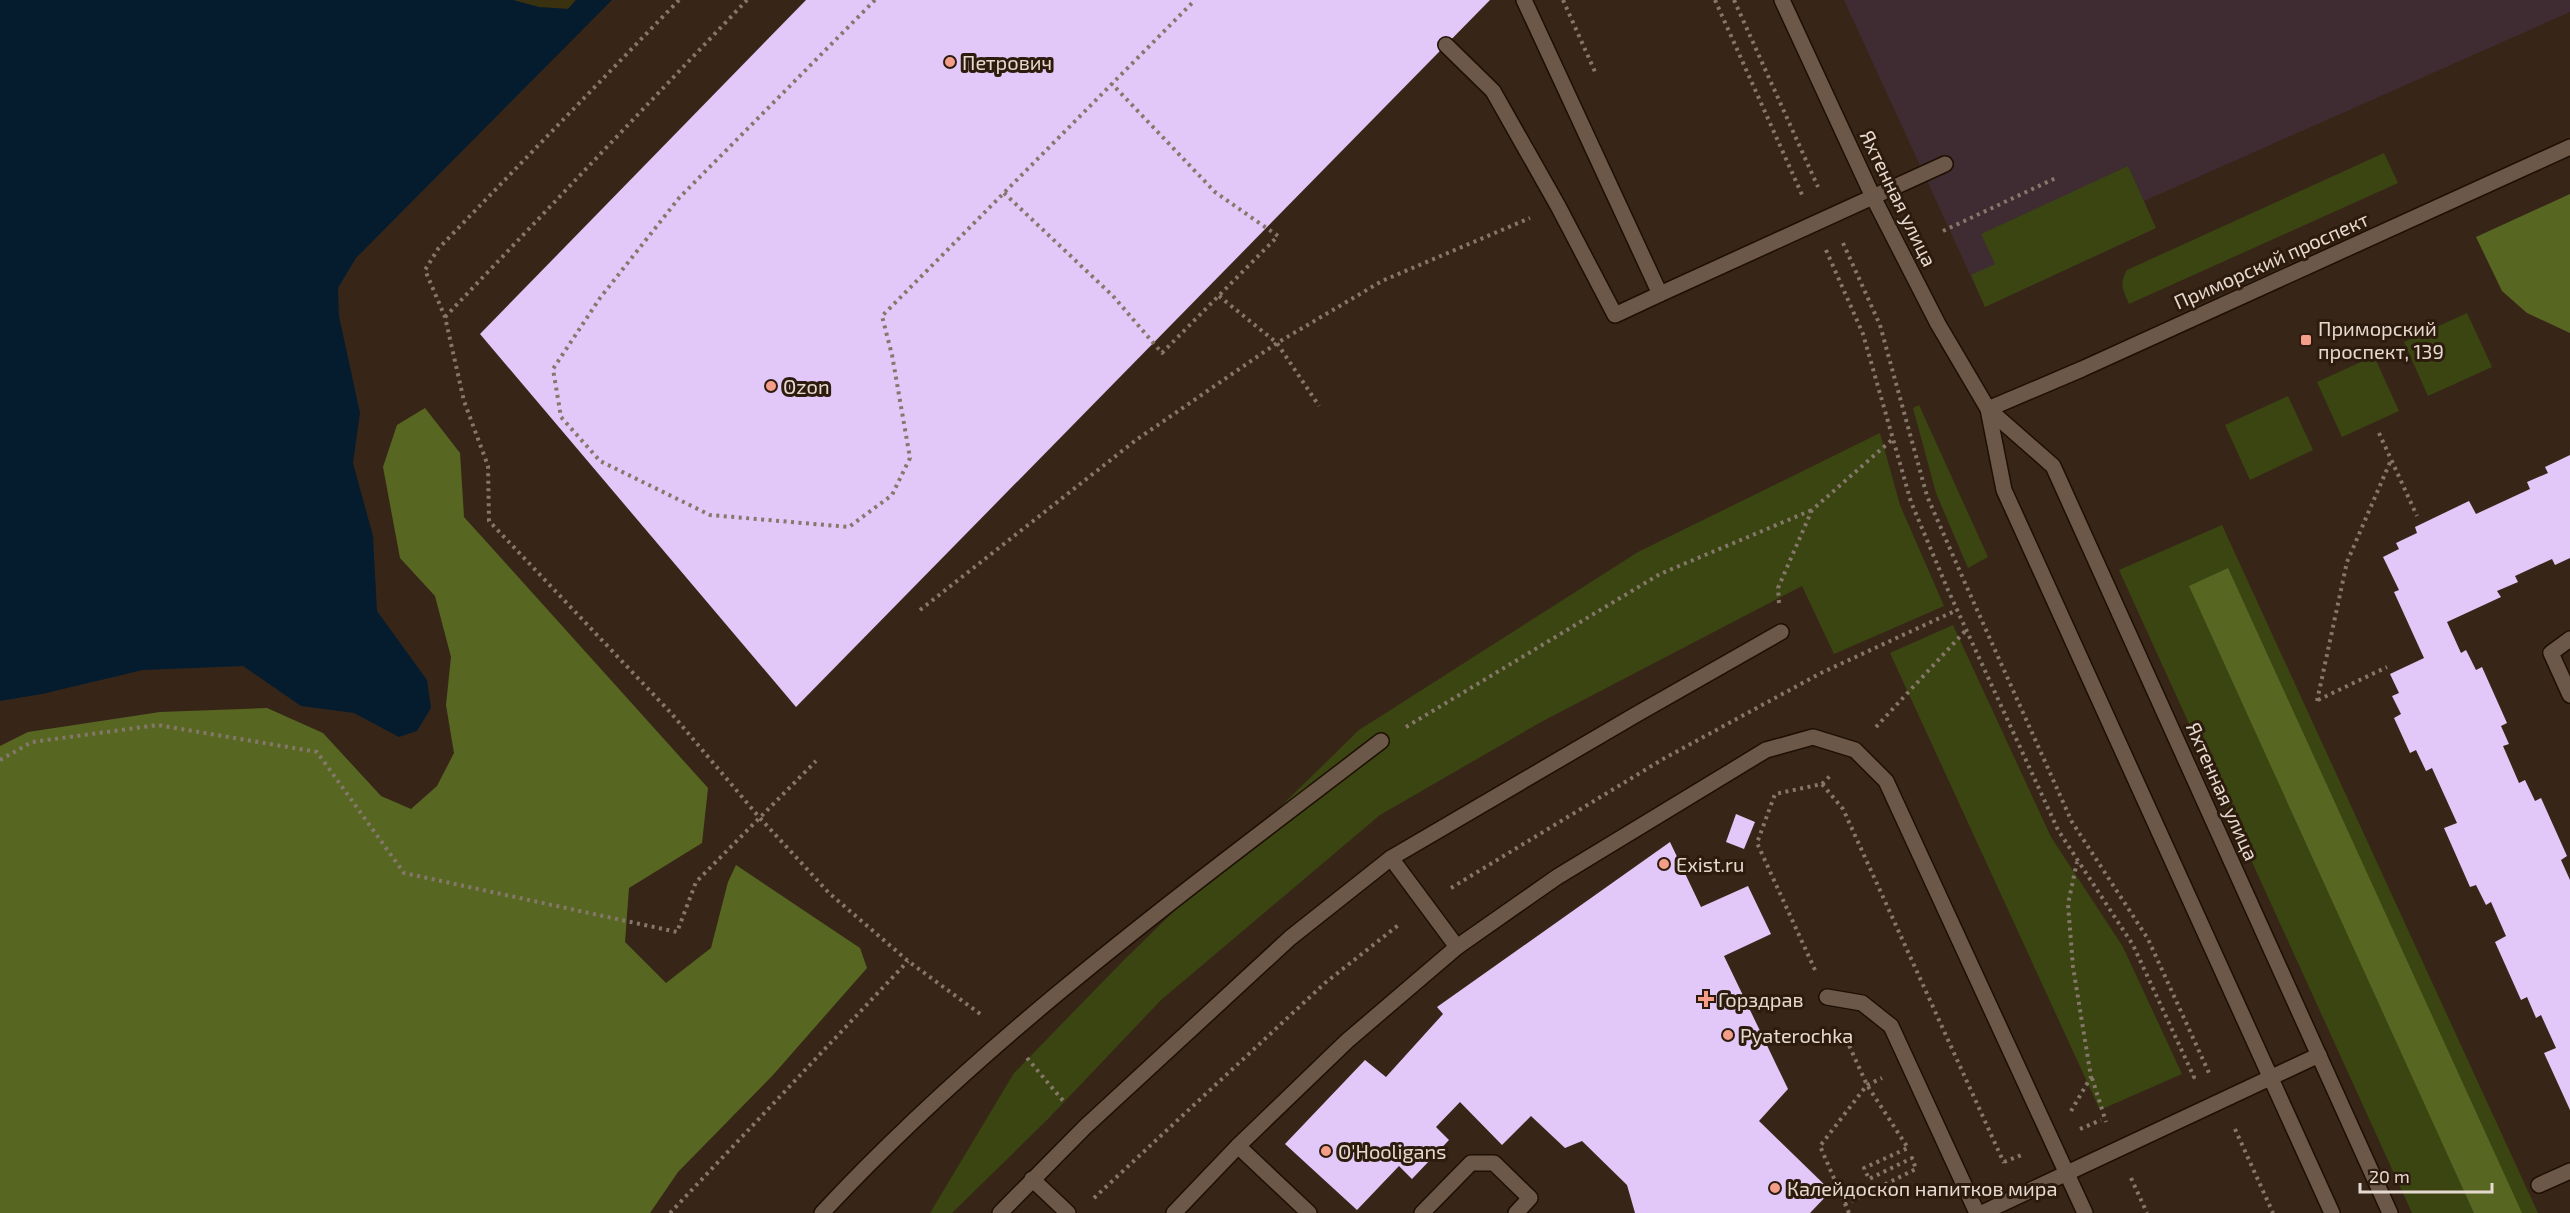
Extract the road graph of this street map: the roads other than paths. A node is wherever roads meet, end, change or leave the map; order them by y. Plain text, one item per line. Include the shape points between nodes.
1 (1524, 0) edge
2 (1782, 0) edge
3 (1446, 45) dead end
4 (2570, 147) edge
5 (1945, 164) dead end
6 (1873, 197) junction
7 (1660, 294) junction
8 (1988, 409) junction
9 (1781, 632) road end
10 (2570, 639) edge
11 (2570, 695) edge
12 (1381, 741) road end
13 (1391, 858) junction
14 (1457, 947) junction
15 (1827, 998) road end
16 (2319, 1055) junction
17 (2270, 1077) junction
18 (1238, 1146) junction
19 (2570, 1171) edge
20 (2067, 1173) junction
21 (1032, 1179) junction
22 (2539, 1185) dead end
23 (822, 1213) edge
24 (1000, 1213) edge
25 (1068, 1213) edge
26 (1174, 1213) edge
27 (1309, 1213) edge
28 (1422, 1213) edge
29 (1516, 1213) edge
30 (1977, 1213) edge
31 (1982, 1213) edge
32 (2085, 1213) edge
33 (2332, 1213) edge
34 (2390, 1213) edge

1 - 7 street
2 - 6 street, Яхтенная улица
3 - 7 street via 1493,91 1615,315
4 - 8 street, Приморский проспект
5 - 6 street
6 - 7 street
6 - 8 street, Яхтенная улица via 1927,303
8 - 16 street, Яхтенная улица via 2053,466
8 - 17 street, Яхтенная улица via 2004,490
9 - 13 street
10 - 11 street via 2551,653
12 - 23 street via 1007,1034 860,1172
13 - 14 street
13 - 21 street via 1290,938
14 - 18 street via 1347,1041
14 - 20 street via 1557,877 1766,750 1813,737 1854,750 1886,781
15 - 30 street via 1862,1003 1891,1026
16 - 17 street
16 - 34 street, Яхтенная улица
17 - 20 street
17 - 33 street, Яхтенная улица
18 - 26 street
18 - 27 street
19 - 22 street
20 - 31 street
20 - 32 street
21 - 24 street
21 - 25 street
28 - 29 street via 1471,1163 1494,1163 1530,1198

